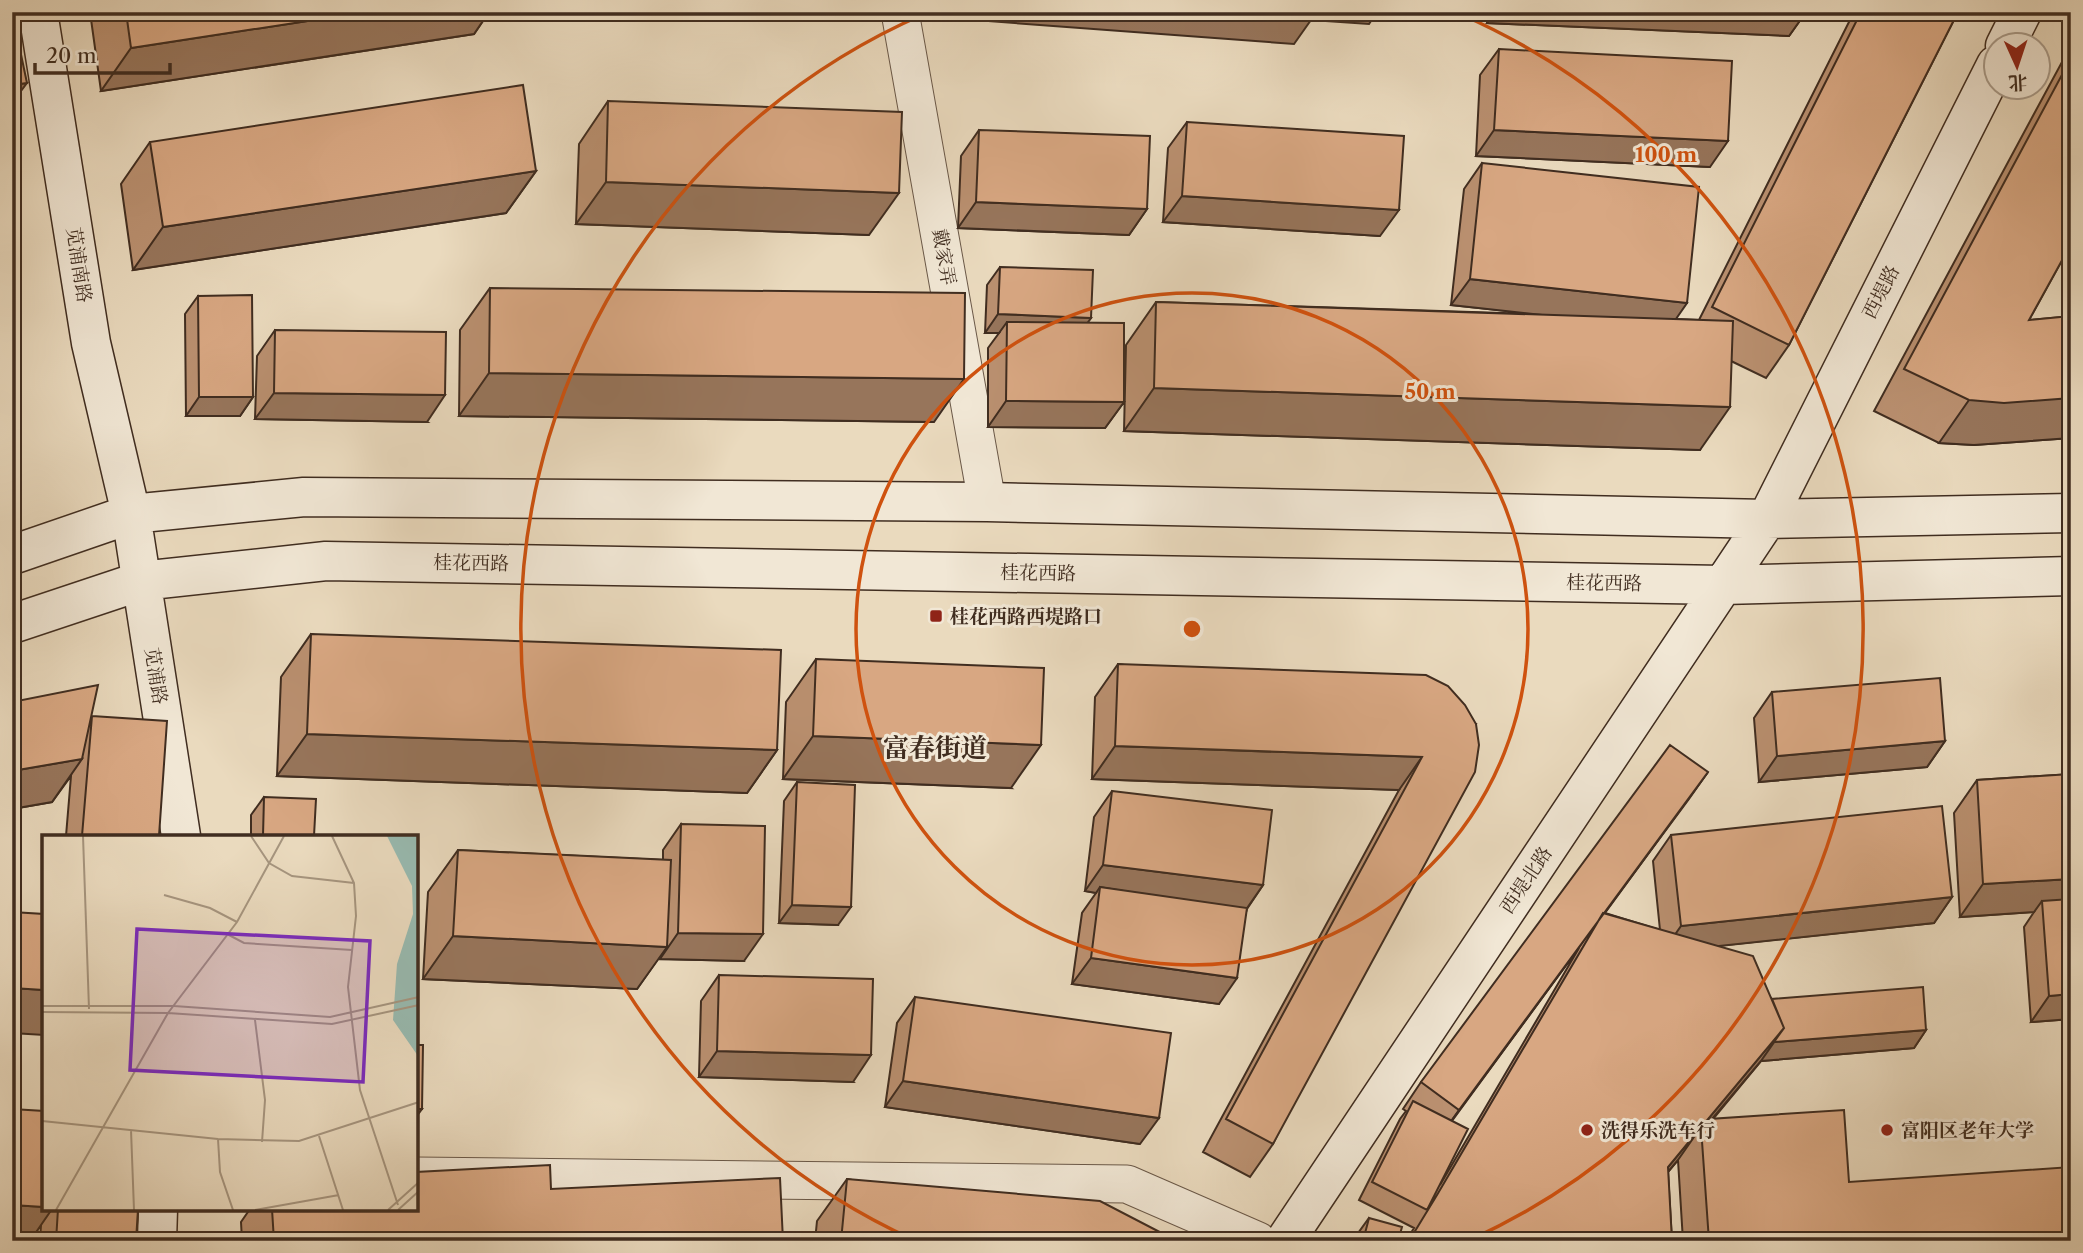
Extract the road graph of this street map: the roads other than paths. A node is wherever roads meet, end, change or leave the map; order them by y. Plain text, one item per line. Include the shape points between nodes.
1 (38, 12) edge
2 (900, 12) edge
3 (2022, 12) edge
4 (2013, 32) edge
5 (1982, 93) edge
6 (987, 502) junction
7 (2071, 513) edge
8 (131, 514) junction
9 (1767, 519) junction
10 (12, 555) edge
11 (2071, 576) edge
12 (141, 581) junction
13 (1723, 584) junction
14 (12, 624) edge
15 (181, 835) edge
16 (418, 1176) edge
17 (159, 1211) edge
18 (157, 1241) edge
19 (1258, 1241) edge
20 (1285, 1241) edge

1 - 8 main road, 苋浦南路 via 91,343
2 - 6 street, 戴家弄
3 - 4 main road
5 - 9 main road, 西堤路
6 - 8 main road via 304,497
6 - 9 main road
7 - 9 main road
8 - 10 main road
8 - 12 main road, 苋浦路
9 - 13 main road, 西堤北路
11 - 13 main road, 桂花西路
12 - 13 main road, 桂花西路 via 326,561
12 - 14 main road, 桂花西路
12 - 15 main road, 苋浦路
13 - 20 main road, 西堤北路
16 - 19 street via 1128,1184
17 - 18 main road

